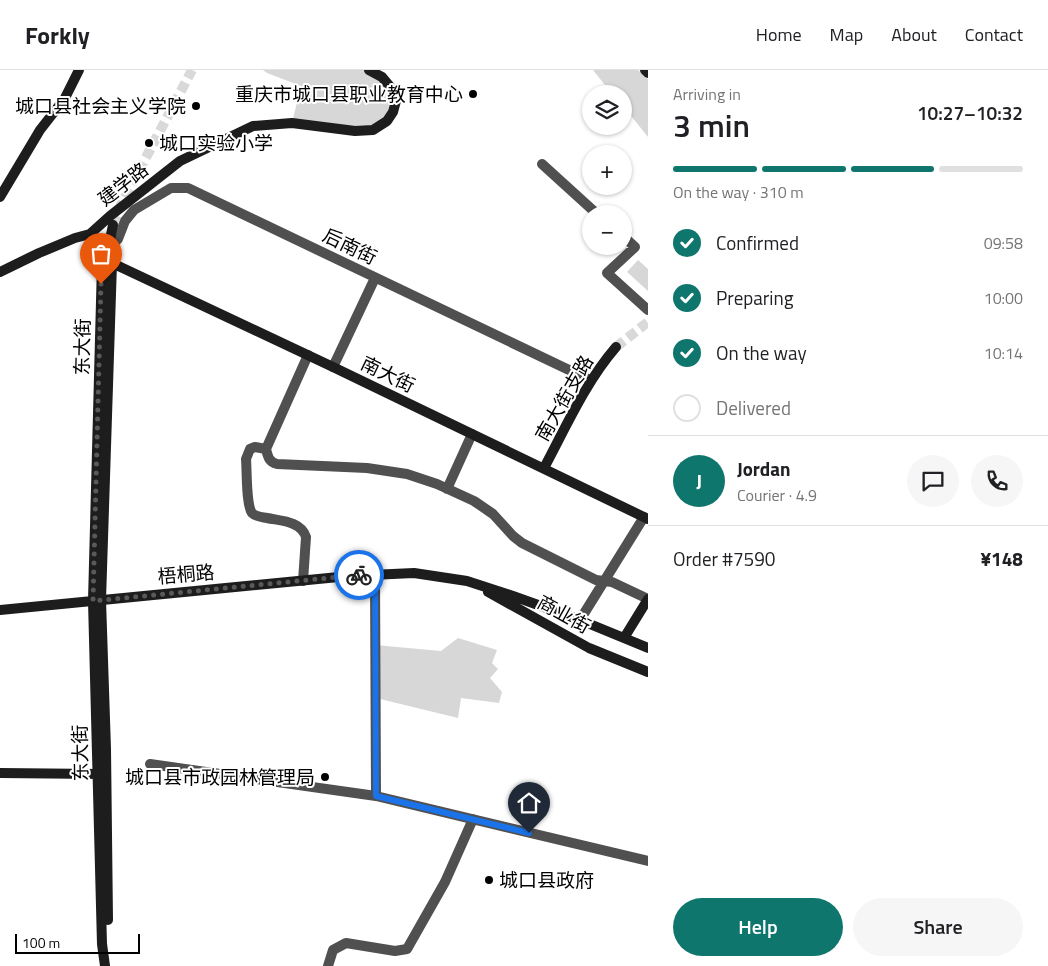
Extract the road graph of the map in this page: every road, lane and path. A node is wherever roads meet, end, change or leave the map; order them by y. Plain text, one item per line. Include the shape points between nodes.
1 (79, 70) edge
2 (369, 70) edge
3 (645, 70) edge
4 (648, 74) edge
5 (542, 164) dead end
6 (0, 196) edge
7 (587, 205) edge
8 (113, 225) tunnel mouth
9 (109, 244) junction
10 (626, 255) edge
11 (112, 263) junction
12 (0, 272) edge
13 (375, 278) junction
14 (648, 310) edge
15 (616, 347) tunnel mouth
16 (308, 355) junction
17 (333, 367) junction
18 (590, 380) junction
19 (472, 434) junction
20 (266, 449) junction
21 (544, 468) junction
22 (447, 489) junction
23 (646, 518) edge
24 (375, 574) junction
25 (606, 580) junction
26 (303, 581) junction
27 (467, 581) junction
28 (648, 599) edge
29 (97, 600) junction
30 (0, 610) edge
31 (580, 620) junction
32 (624, 638) junction
33 (648, 648) edge
34 (648, 672) edge
35 (150, 764) dead end
36 (0, 773) edge
37 (98, 774) junction
38 (376, 796) junction
39 (473, 819) junction
40 (648, 861) edge
41 (105, 966) edge
42 (112, 966) edge
43 (328, 966) edge

1 - 6 street via 65,98 40,130
2 - 12 street, 建学路 via 382,77 392,89 396,101 387,121 373,130 355,131 292,123 253,126 180,162 90,234
3 - 4 street
5 - 7 street
8 - 9 street
9 - 11 street, 东大街
9 - 13 street, 后南街 via 118,239 125,221 134,210 171,188 188,188
9 - 29 street, 东大街 via 102,264
10 - 14 street via 607,273
11 - 16 street, 南大街
11 - 29 street, 东大街
13 - 17 street
13 - 18 street, 后南街
15 - 18 street, 南大街支路
16 - 17 street, 南大街
16 - 20 street
17 - 19 street, 南大街
18 - 21 street, 南大街支路
19 - 21 street, 南大街
19 - 22 street
20 - 22 street via 269,458 277,464 367,468 407,474
20 - 26 street via 250,449 246,459 248,504 258,517 300,526 305,532
21 - 23 street, 南大街
22 - 25 street via 493,514 522,544 596,580
23 - 25 street
24 - 26 street, 梧桐路
24 - 27 street, 商业街 via 414,572
24 - 38 street
25 - 28 street
25 - 31 street
26 - 29 street, 梧桐路
27 - 31 street, 商业街
27 - 34 street, 商业街 via 589,648
28 - 32 street
29 - 30 street, 梧桐路
29 - 37 street, 东大街
29 - 42 street, 东大街 via 106,749 108,946
31 - 32 street, 商业街
32 - 33 street, 商业街
35 - 38 street
36 - 37 street
37 - 41 street, 东大街
38 - 39 street
39 - 40 street
39 - 43 street via 445,882 407,949 394,951 346,943 333,950

